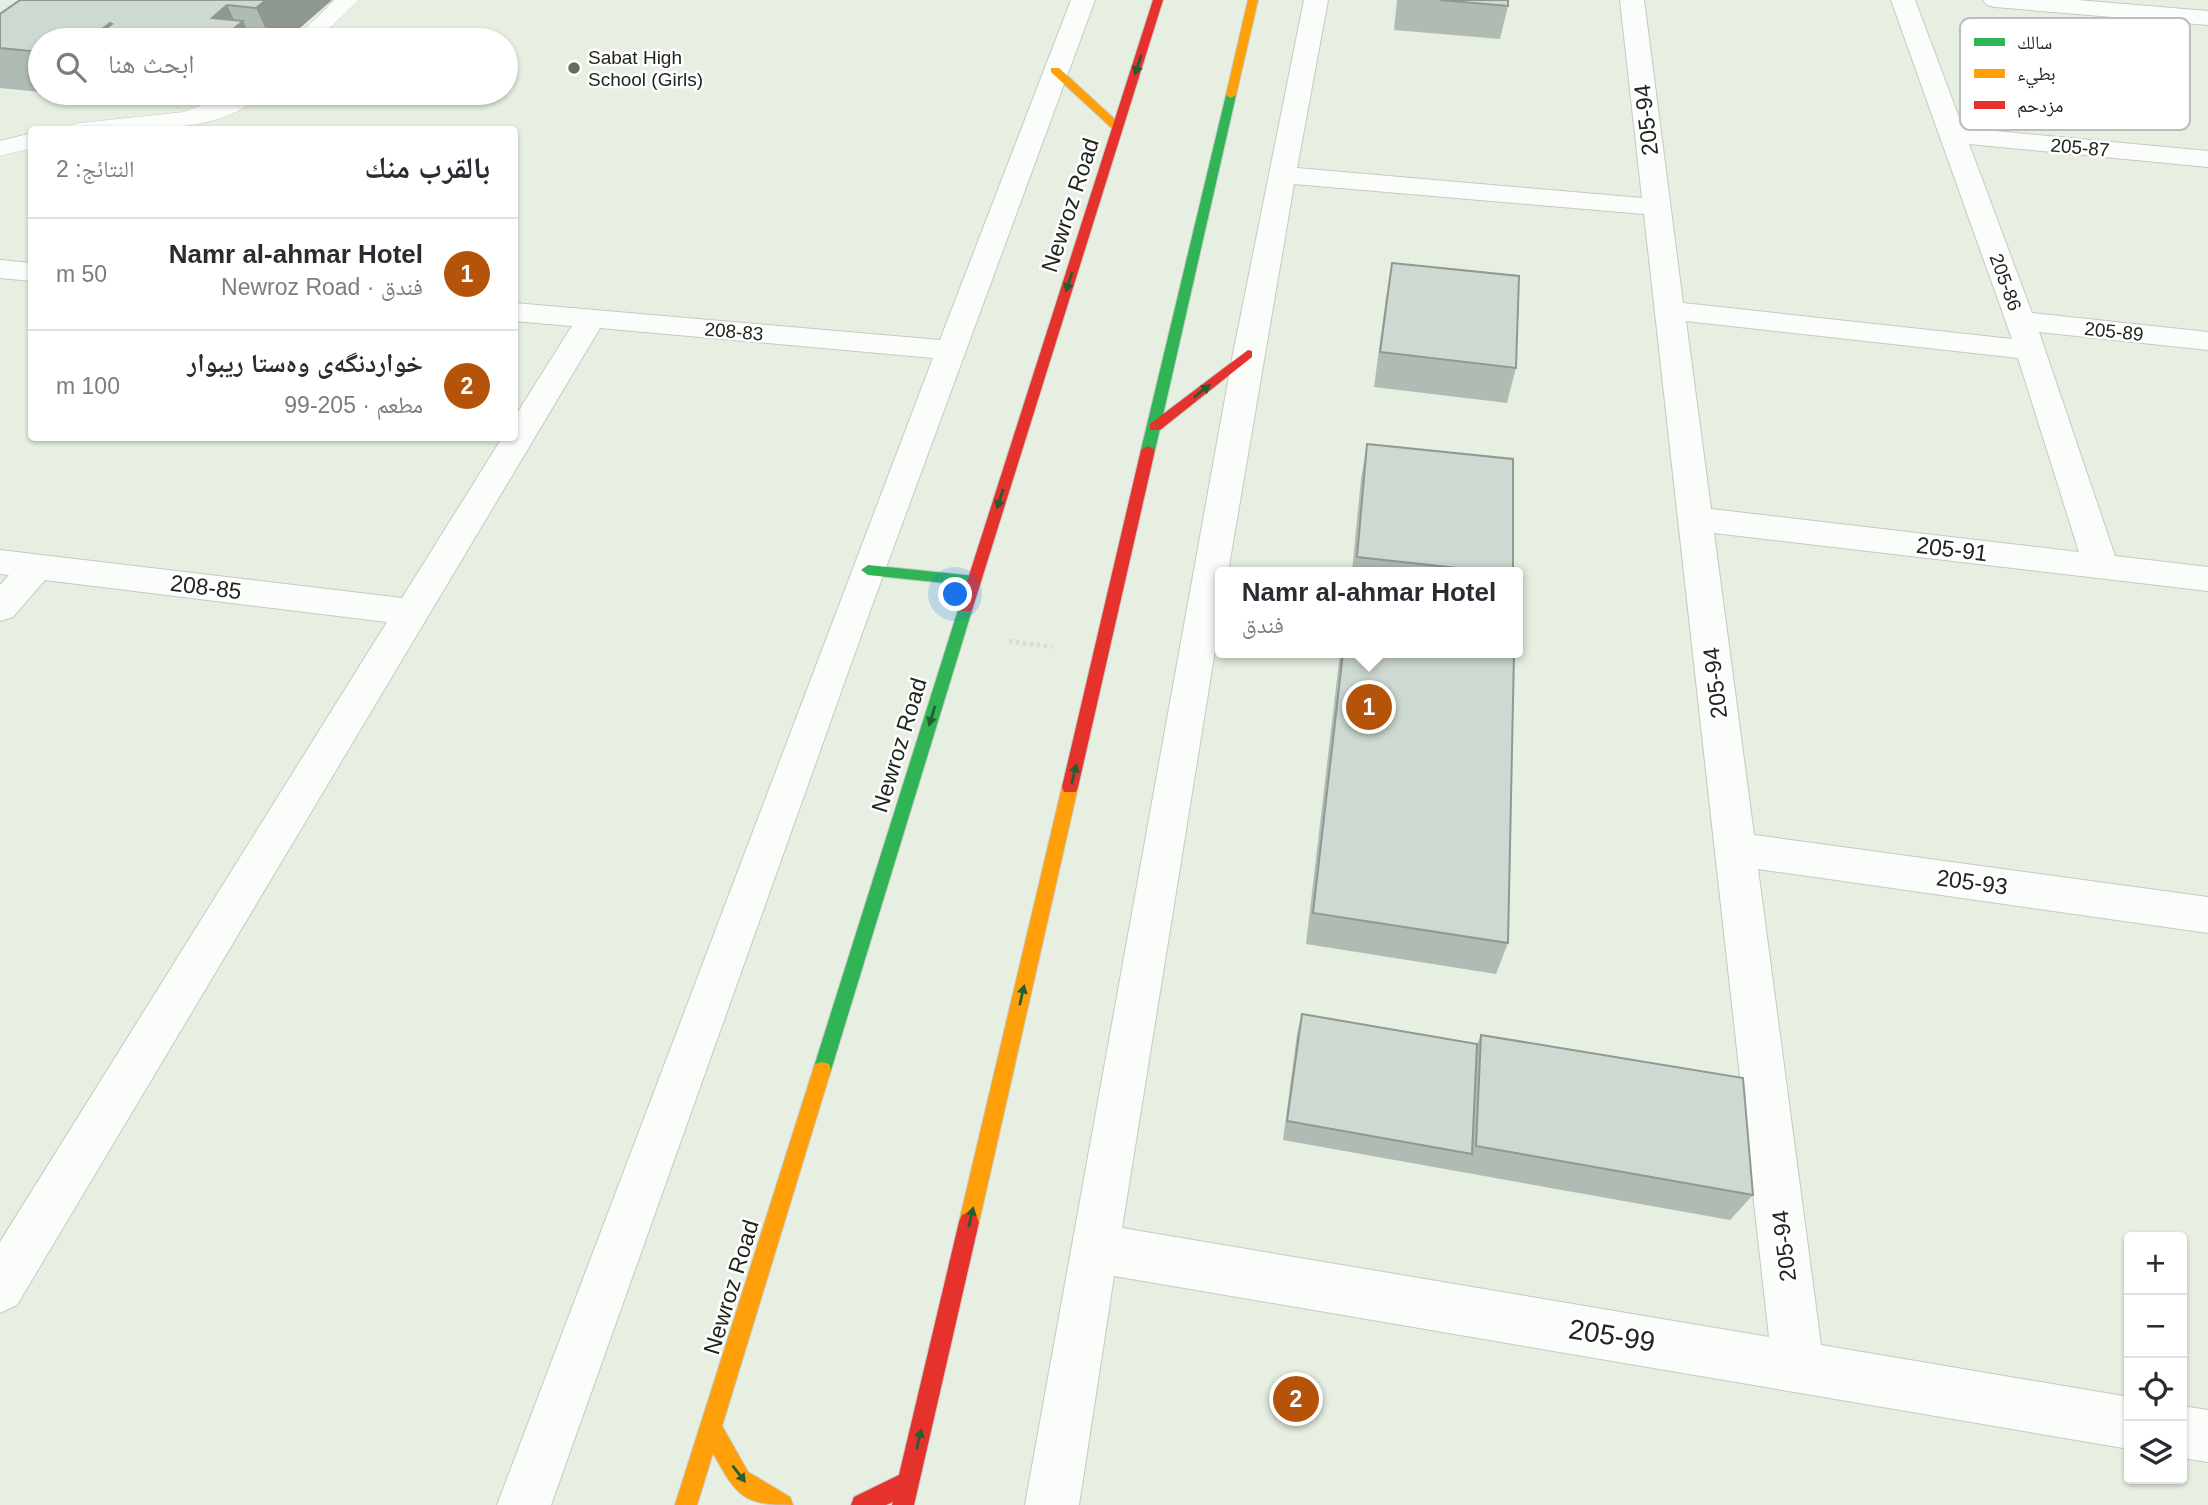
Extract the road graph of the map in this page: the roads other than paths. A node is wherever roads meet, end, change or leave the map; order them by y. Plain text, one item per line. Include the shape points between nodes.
1 (348, 0) edge
2 (1083, 0) edge
3 (1158, 0) edge
4 (1253, 0) edge
5 (1317, 0) edge
6 (1632, 0) edge
7 (1903, 0) edge
8 (1994, 0) edge
9 (2208, 18) edge
10 (317, 28) edge
11 (1055, 70) junction
12 (227, 105) edge
13 (140, 126) edge
14 (1118, 128) junction
15 (1952, 135) junction
16 (28, 141) edge
17 (0, 149) edge
18 (2208, 159) edge
19 (1284, 175) junction
20 (1657, 207) junction
21 (0, 269) edge
22 (28, 272) edge
23 (1670, 310) junction
24 (518, 312) edge
25 (591, 319) junction
26 (2021, 321) junction
27 (2208, 341) edge
28 (953, 350) junction
29 (2031, 350) junction
30 (1248, 354) junction
31 (1155, 427) junction
32 (518, 439) edge
33 (517, 441) edge
34 (1695, 519) junction
35 (0, 562) edge
36 (37, 566) junction
37 (2101, 566) junction
38 (868, 570) junction
39 (2208, 579) edge
40 (974, 581) junction
41 (0, 608) edge
42 (413, 612) junction
43 (1735, 849) junction
44 (2208, 915) edge
45 (1094, 1248) junction
46 (0, 1288) edge
47 (1798, 1366) junction
48 (2124, 1422) edge
49 (711, 1428) junction
50 (2187, 1433) edge
51 (2208, 1436) edge
52 (909, 1482) junction
53 (524, 1505) edge
54 (686, 1505) edge
55 (782, 1505) edge
56 (862, 1505) edge
57 (903, 1505) edge
58 (1052, 1505) edge

1 - 10 lane
2 - 11 street
3 -> 14 main road, Newroz Road
4 - 31 main road
5 - 19 street
6 - 20 street, 205-94
7 - 15 street, 205-86
8 - 9 street
11 - 14 main road
11 - 28 street
12 - 13 lane via 170,124
14 -> 40 main road, Newroz Road
15 - 18 street, 205-87
15 - 26 street, 205-86
16 - 17 lane
19 - 20 street
19 - 30 street
20 - 23 street, 205-94
21 - 22 street
23 - 29 street
23 - 34 street, 205-94
24 - 25 street, 208-83
25 - 28 street, 208-83
25 - 32 street
26 - 27 street, 205-89
26 - 29 street, 205-86
28 - 38 street
29 - 37 street, 205-86
31 -> 30 main road
30 - 45 street
52 -> 31 main road
33 - 42 street
34 - 37 street, 205-91
34 - 43 street, 205-94
35 - 36 street, 208-85
36 - 41 street
36 - 42 street, 208-85
37 - 39 street, 205-91
38 - 40 main road
38 - 53 street
40 -> 49 main road, Newroz Road
42 - 46 street
43 - 44 street, 205-93
43 - 47 street, 205-94
45 - 47 street, 205-99
45 - 58 street
47 - 48 street, 205-99
49 - 54 main road, Newroz Road
49 -> 55 main road via 740,1480
50 - 51 street
52 - 56 main road
52 - 57 main road

